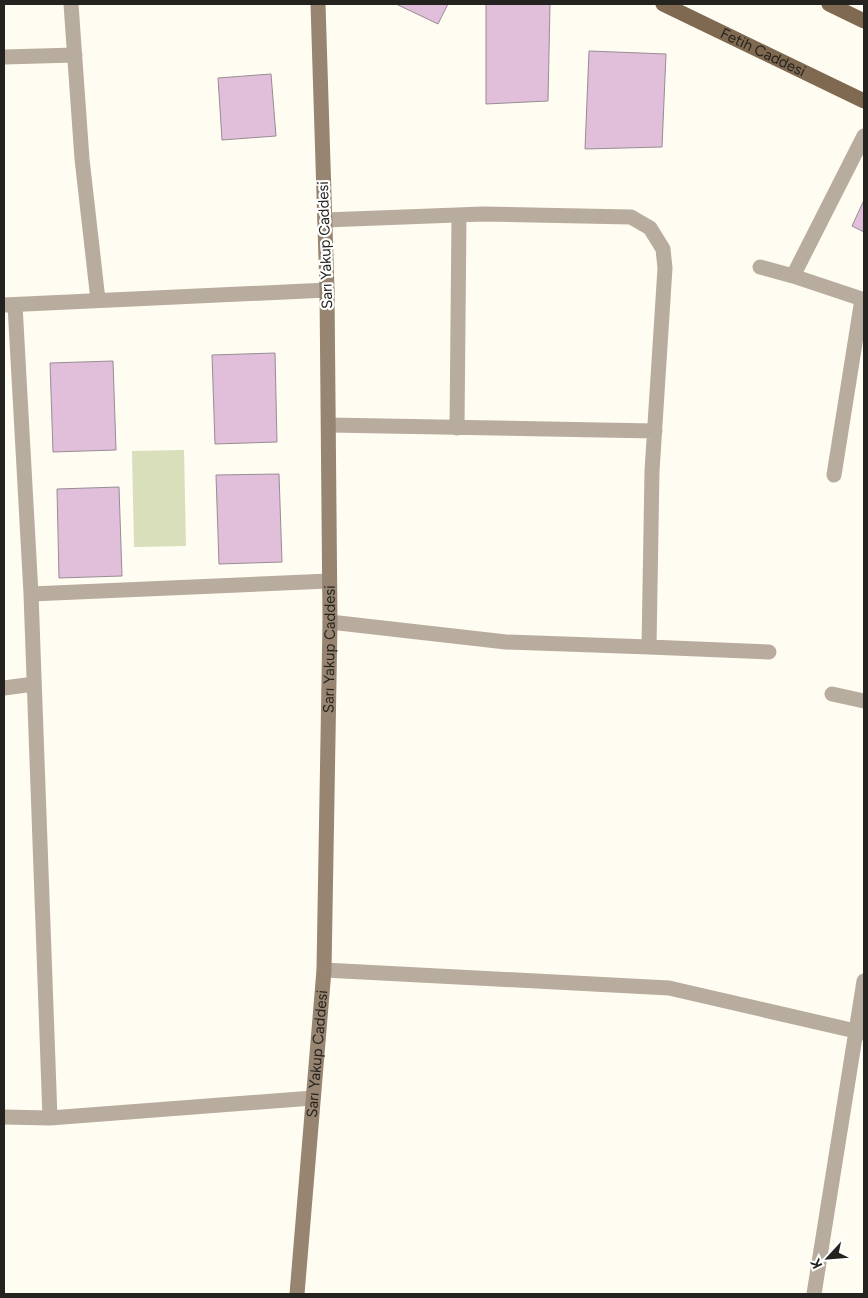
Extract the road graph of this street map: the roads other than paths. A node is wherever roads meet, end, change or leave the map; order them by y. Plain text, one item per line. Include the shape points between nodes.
1 (71, 4) edge
2 (318, 4) edge
3 (663, 4) edge
4 (829, 4) edge
5 (864, 21) edge
6 (75, 55) junction
7 (4, 57) edge
8 (864, 101) edge
9 (864, 136) edge
10 (459, 215) junction
11 (324, 220) junction
12 (760, 267) dead end
13 (793, 276) junction
14 (327, 290) junction
15 (98, 300) junction
16 (10, 305) edge
17 (329, 425) junction
18 (457, 428) junction
19 (655, 431) junction
20 (834, 475) dead end
21 (329, 581) junction
22 (31, 594) junction
23 (330, 622) junction
24 (649, 647) junction
25 (769, 652) dead end
26 (34, 684) junction
27 (4, 688) edge
28 (832, 694) dead end
29 (864, 701) edge
30 (324, 970) junction
31 (864, 981) edge
32 (860, 1033) edge
33 (313, 1098) junction
34 (4, 1117) edge
35 (50, 1118) junction
36 (298, 1294) edge
37 (814, 1294) edge

1 - 6 street
2 - 11 street, Sarı Yakup Caddesi
3 - 8 main road, Fetih Caddesi
4 - 5 main road
6 - 7 street
6 - 15 street via 82,159
9 - 13 street
10 - 11 street
10 - 18 street
10 - 19 street via 631,217 650,228 663,249 665,268
11 - 14 street, Sarı Yakup Caddesi
12 - 13 street
13 - 20 street via 862,299
14 - 15 street
14 - 17 street, Sarı Yakup Caddesi
15 - 16 street
16 - 22 street
17 - 18 street
17 - 21 street, Sarı Yakup Caddesi
18 - 19 street
19 - 24 street
21 - 22 street
21 - 23 street, Sarı Yakup Caddesi
22 - 26 street
23 - 24 street via 506,642
23 - 30 street, Sarı Yakup Caddesi
24 - 25 street
26 - 27 street
26 - 35 street
28 - 29 street
30 - 32 street via 669,988
30 - 33 street, Sarı Yakup Caddesi
31 - 32 street
32 - 37 street
33 - 35 street
33 - 36 street, Sarı Yakup Caddesi
34 - 35 street

